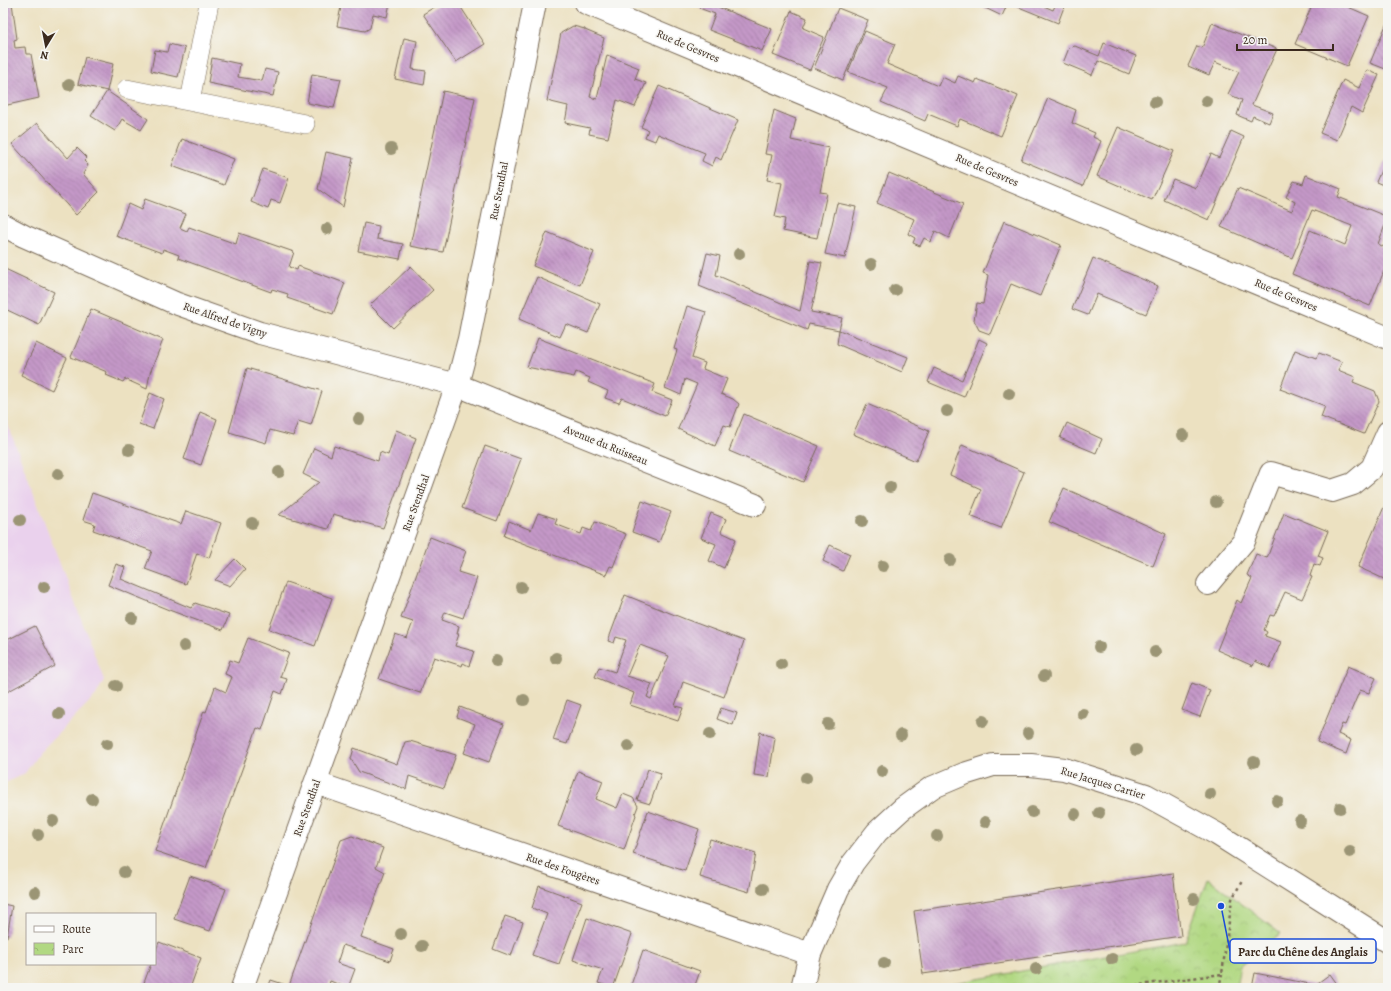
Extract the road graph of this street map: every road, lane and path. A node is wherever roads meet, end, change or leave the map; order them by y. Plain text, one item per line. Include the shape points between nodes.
1 (209, 3) edge
2 (535, 3) edge
3 (586, 3) edge
4 (127, 89) dead end
5 (190, 101) junction
6 (305, 124) dead end
7 (3, 225) edge
8 (1388, 338) edge
9 (457, 385) junction
10 (1388, 432) edge
11 (755, 505) dead end
12 (1208, 584) dead end
13 (316, 783) junction
14 (1255, 858) junction
15 (1388, 942) edge
16 (810, 954) junction
17 (1222, 974) junction
18 (242, 988) edge
19 (802, 988) edge
20 (1117, 988) edge
21 (1219, 988) edge

1 - 5 lane
2 - 9 street, Rue Stendhal via 471,331
3 - 8 street, Rue de Gesvres
4 - 5 lane
5 - 6 lane
7 - 9 street, Rue Alfred de Vigny via 182,306 260,333
9 - 11 street, Avenue du Ruisseau
9 - 13 street, Rue Stendhal
10 - 12 street via 1372,468 1352,484 1332,490 1271,473 1244,541
13 - 16 street, Rue des Fougères
13 - 18 street, Rue Stendhal
14 - 15 street, Rue Jacques Cartier
14 - 16 street, Rue Jacques Cartier via 1146,795 1064,769 1031,765 993,765 931,788 902,809 877,832 853,863 838,889
14 - 17 path via 1232,899
16 - 19 street, Rue Jacques Cartier
17 - 20 path
17 - 21 path

